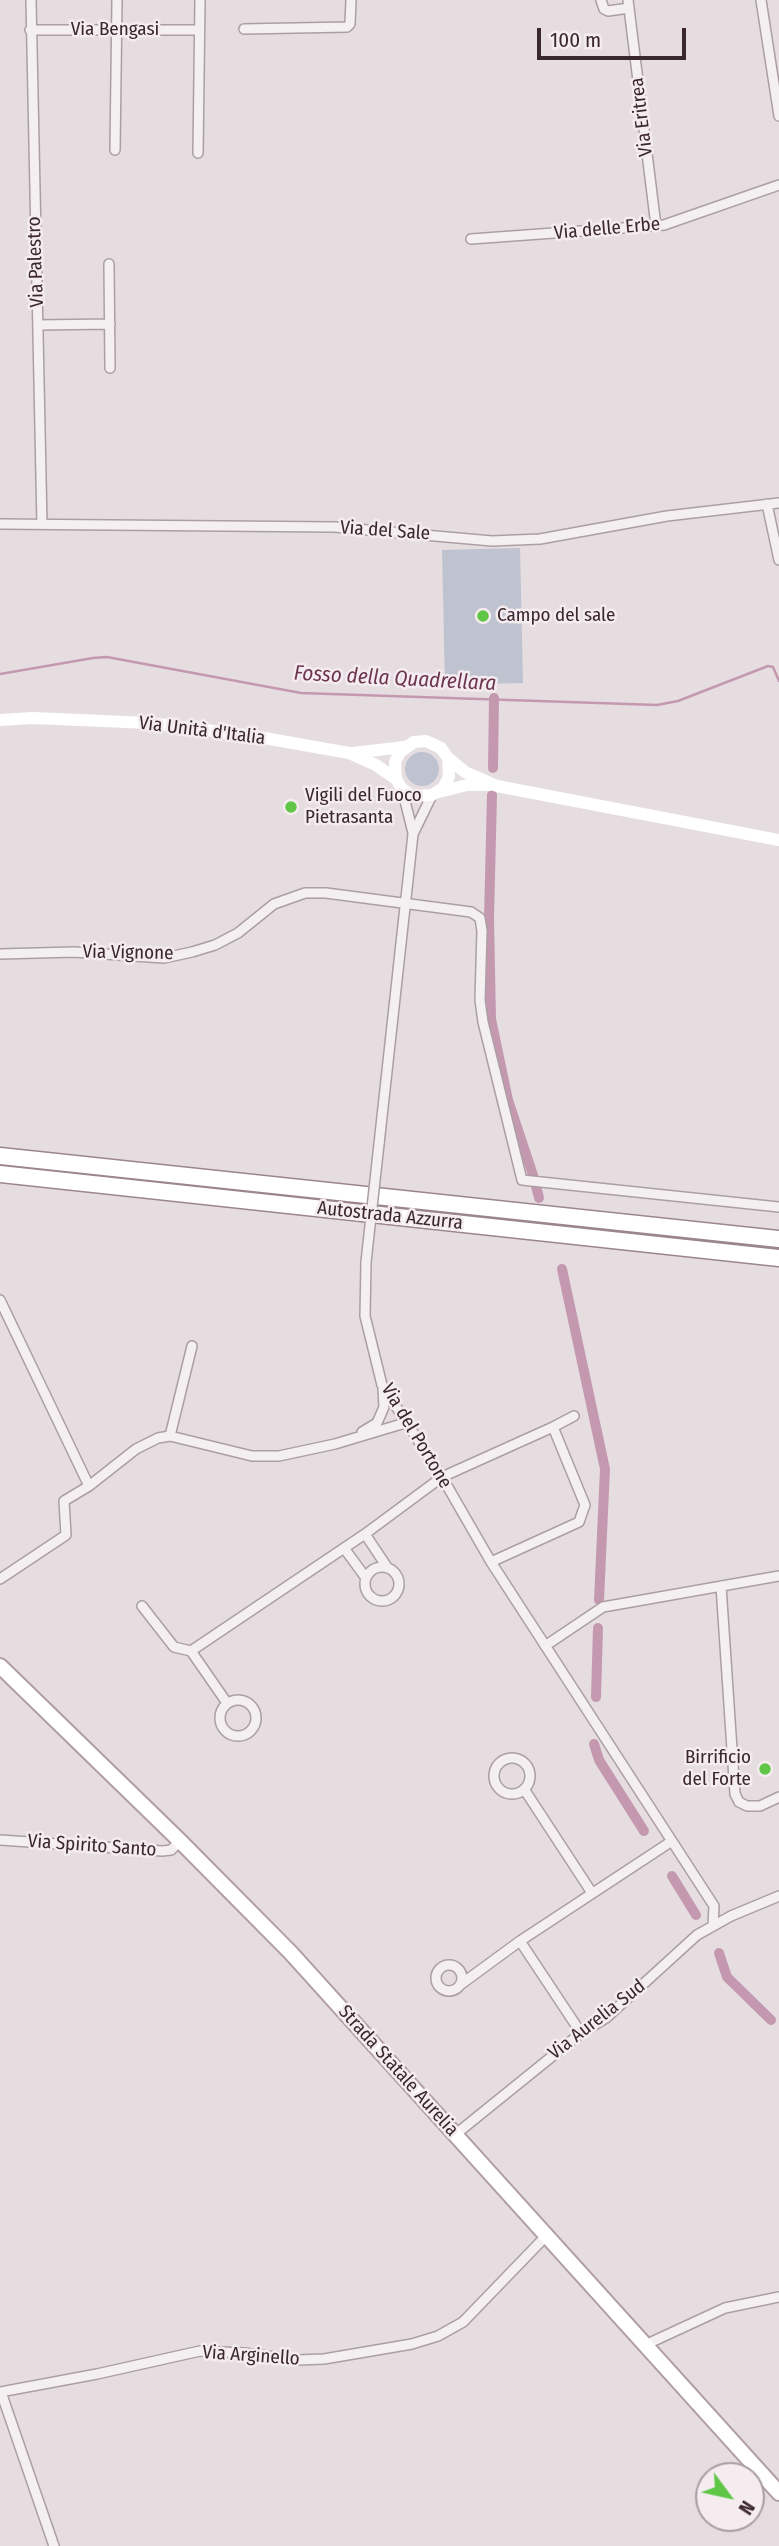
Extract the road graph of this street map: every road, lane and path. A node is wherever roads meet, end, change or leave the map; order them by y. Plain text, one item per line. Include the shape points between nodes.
1 (31, 0) edge
2 (117, 0) edge
3 (200, 0) edge
4 (351, 0) edge
5 (601, 0) edge
6 (761, 0) edge
7 (628, 4) edge
8 (244, 29) dead end
9 (30, 30) junction
10 (117, 30) junction
11 (200, 30) junction
12 (779, 116) edge
13 (116, 150) dead end
14 (198, 153) dead end
15 (779, 185) edge
16 (656, 226) junction
17 (471, 239) dead end
18 (109, 264) dead end
19 (110, 324) junction
20 (37, 325) junction
21 (110, 368) dead end
22 (779, 503) edge
23 (767, 504) junction
24 (0, 524) edge
25 (42, 524) junction
26 (779, 560) edge
27 (0, 720) edge
28 (404, 747) junction
29 (349, 753) junction
30 (448, 758) junction
31 (399, 784) junction
32 (497, 786) junction
33 (435, 794) junction
34 (413, 834) junction
35 (779, 840) edge
36 (406, 904) junction
37 (0, 954) edge
38 (0, 1156) edge
39 (0, 1174) edge
40 (779, 1208) edge
41 (779, 1239) edge
42 (779, 1258) edge
43 (0, 1300) edge
44 (192, 1346) dead end
45 (382, 1385) junction
46 (574, 1416) dead end
47 (405, 1423) junction
48 (553, 1427) junction
49 (170, 1436) junction
50 (349, 1440) junction
51 (442, 1477) junction
52 (89, 1486) junction
53 (365, 1534) junction
54 (344, 1548) junction
55 (491, 1562) junction
56 (387, 1567) junction
57 (779, 1576) edge
58 (366, 1578) junction
59 (0, 1579) edge
60 (721, 1586) junction
61 (142, 1606) dead end
62 (545, 1646) junction
63 (191, 1651) junction
64 (0, 1666) edge
65 (227, 1703) junction
66 (524, 1789) junction
67 (779, 1797) edge
68 (0, 1840) edge
69 (180, 1841) junction
70 (672, 1841) junction
71 (592, 1893) junction
72 (779, 1896) edge
73 (713, 1926) junction
74 (520, 1941) junction
75 (460, 1985) dead end
76 (580, 2033) junction
77 (456, 2134) junction
78 (547, 2235) junction
79 (779, 2297) edge
80 (645, 2345) junction
81 (0, 2392) edge
82 (779, 2493) edge
83 (54, 2546) edge

1 - 9 street, Via Palestro
2 - 10 street
3 - 11 street
4 - 8 street via 347,27
5 - 7 street, Via Eritrea via 608,11
6 - 12 street
7 - 16 street, Via Eritrea
9 - 10 street, Via Bengasi
9 - 20 street, Via Palestro
10 - 11 street, Via Bengasi
10 - 13 street
11 - 14 street
15 - 16 street, Via delle Erbe
16 - 17 street, Via delle Erbe
18 - 19 street
19 - 20 street
19 - 21 street
20 - 25 street, Via Palestro
22 - 23 street, Via del Sale
23 - 25 street, Via del Sale via 540,539 492,541 334,527
23 - 26 street
24 - 25 street, Via del Sale
27 - 29 main road, Via Unità d'Italia via 162,724
28 - 29 main road
28 - 30 main road via 426,741 442,748
28 - 31 main road via 395,762
29 - 31 main road, Via Unità d'Italia via 376,765
30 - 32 main road via 465,772
30 - 33 main road via 449,777
31 - 33 main road via 413,796
31 - 34 street
32 - 33 main road via 467,785
32 - 35 main road
33 - 34 street, Via del Portone
34 - 36 street, Via del Portone
36 - 37 street, Via Vignone via 305,893 274,904 215,945 164,958 74,952
36 - 40 street, Via Vignone via 471,912 480,918 483,1022 522,1180
36 - 45 street, Via del Portone, bridge via 366,1262 365,1316
38 - 41 highway, Autostrada Azzurra
39 - 42 highway, Autostrada Azzurra
43 - 52 street
44 - 49 street
45 - 47 street, Via del Portone
45 - 50 street via 384,1407 377,1423
46 - 48 street
47 - 50 street
47 - 51 street, Via del Portone
48 - 51 street
48 - 55 street via 585,1505 579,1522
49 - 50 street via 252,1456 279,1456
49 - 52 street via 136,1450
51 - 53 street
51 - 55 street, Via del Portone
52 - 59 street via 64,1501 66,1535
53 - 54 street
53 - 56 street
54 - 58 street
54 - 63 street
55 - 62 street, Via del Portone
56 - 58 street via 372,1570
56 - 58 street via 400,1583 390,1599 379,1601 369,1595
57 - 60 street
60 - 62 street via 603,1607
60 - 67 street via 735,1794 747,1806 760,1806
61 - 63 street via 174,1647
62 - 70 street, Via del Portone
63 - 65 street
64 - 69 main road, Strada Statale Aurelia
65 - 65 street via 220,1713 221,1724 229,1733 246,1734 256,1719 253,1708 238,1699
66 - 66 street via 530,1773 525,1763 514,1758 498,1764 494,1775 501,1790 513,1794
66 - 71 street
68 - 69 street, Via Spirito Santo via 162,1851
69 - 77 main road, Strada Statale Aurelia via 291,1953
70 - 71 street
70 - 73 street, Via del Portone via 714,1906
71 - 74 street
72 - 73 street, Via Aurelia Sud
73 - 76 street, Via Aurelia Sud via 606,2018
74 - 75 street
74 - 76 street
76 - 77 street, Via Aurelia Sud
77 - 78 main road, Strada Statale Aurelia
78 - 80 main road, Strada Statale Aurelia
78 - 81 street, Via Arginello via 463,2322 412,2344 297,2360 200,2351
79 - 80 street via 725,2308
80 - 82 main road, Strada Statale Aurelia
81 - 83 street

